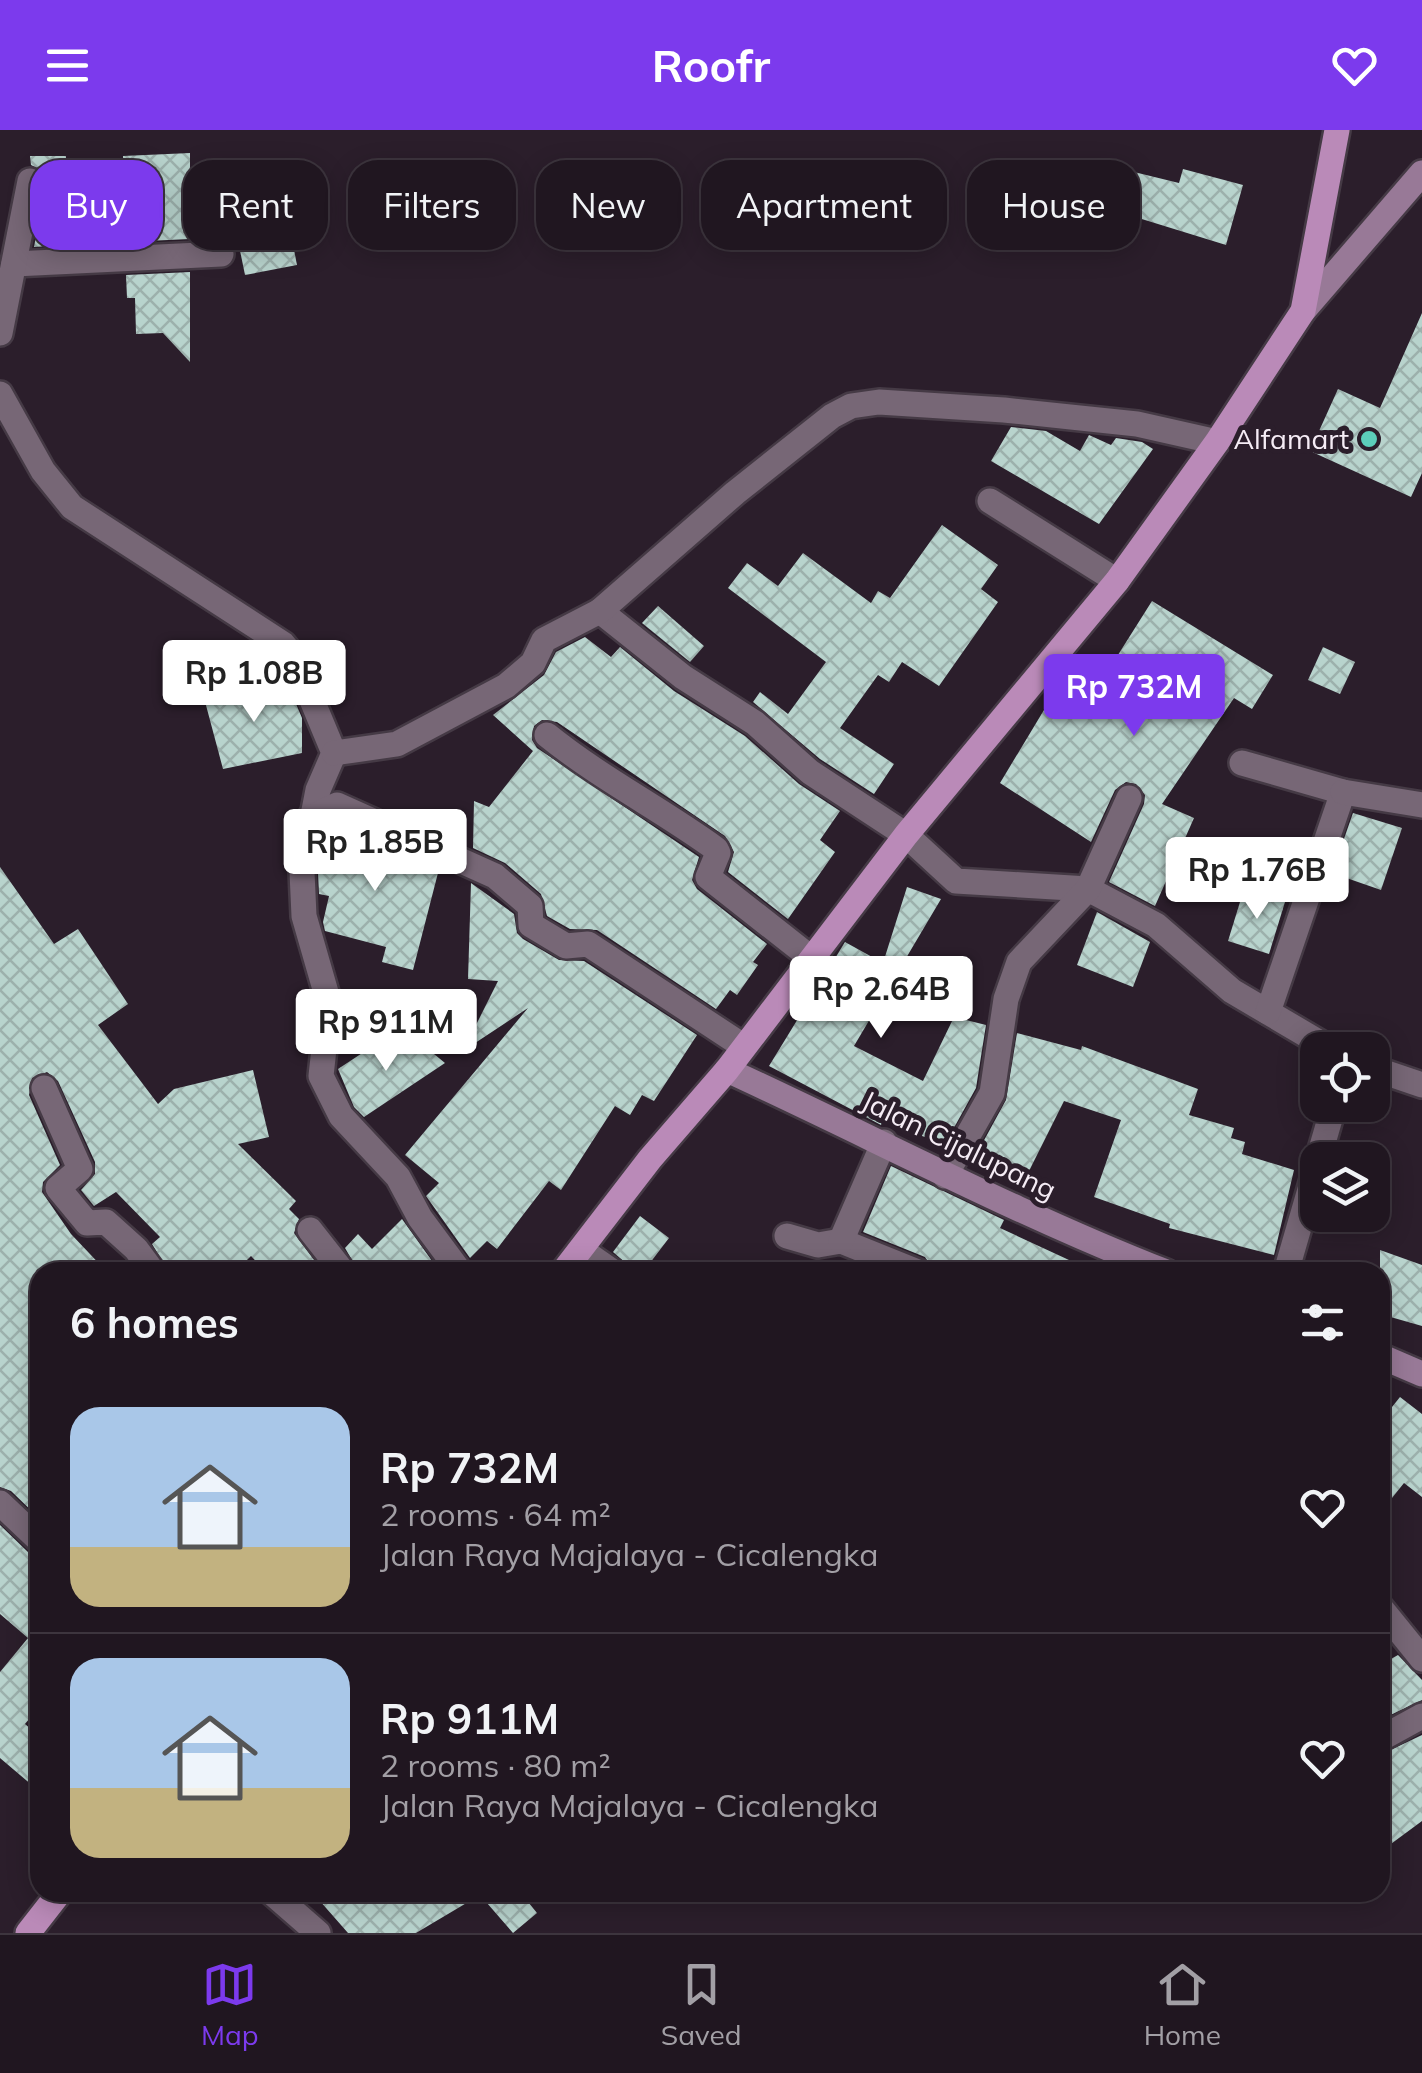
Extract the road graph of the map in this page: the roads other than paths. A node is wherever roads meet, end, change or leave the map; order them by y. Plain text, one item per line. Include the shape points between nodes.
1 (1337, 130) edge
2 (1422, 173) edge
3 (30, 181) dead end
4 (222, 254) dead end
5 (14, 264) junction
6 (1303, 311) junction
7 (0, 334) edge
8 (0, 394) edge
9 (1217, 442) junction
10 (990, 501) dead end
11 (1117, 581) junction
12 (600, 611) junction
13 (547, 735) dead end
14 (334, 753) junction
15 (1242, 762) dead end
16 (1343, 792) junction
17 (1129, 798) dead end
18 (1422, 805) edge
19 (310, 818) junction
20 (906, 835) junction
21 (1088, 890) junction
22 (811, 958) junction
23 (1268, 1012) junction
24 (1302, 1032) edge
25 (744, 1046) junction
26 (726, 1070) junction
27 (1390, 1074) edge
28 (1422, 1085) edge
29 (44, 1088) dead end
30 (884, 1142) junction
31 (945, 1176) junction
32 (1300, 1223) edge
33 (310, 1230) dead end
34 (786, 1236) dead end
35 (841, 1241) junction
36 (583, 1250) junction
37 (146, 1262) edge
38 (335, 1262) edge
39 (453, 1262) edge
40 (573, 1262) edge
41 (599, 1262) edge
42 (893, 1262) edge
43 (1136, 1262) edge
44 (1289, 1262) edge
45 (1390, 1360) edge
46 (1422, 1374) edge
47 (0, 1503) edge
48 (30, 1531) edge
49 (1390, 1619) edge
50 (1422, 1659) edge
51 (1422, 1716) edge
52 (1390, 1734) edge
53 (52, 1902) edge
54 (283, 1902) edge
55 (28, 1933) edge
56 (318, 1933) edge

1 - 6 main road
2 - 6 street
3 - 5 street
4 - 5 street
5 - 7 street
6 - 9 main road
8 - 14 street via 43,471 72,507 284,644
9 - 11 main road
9 - 12 street via 1137,424 1004,410 851,406 735,493
10 - 11 street
11 - 20 main road
12 - 14 street via 544,640 533,663 506,686 398,744
12 - 20 street via 810,772
13 - 22 street via 716,849 708,877
14 - 19 street
15 - 16 street
16 - 18 street
16 - 23 street
17 - 21 street
19 - 25 street via 337,805 494,876 530,906 531,924 566,946 588,944
19 - 39 street via 304,916 329,1003 321,1076 342,1116 398,1177
20 - 21 street via 956,881
20 - 22 main road
21 - 23 street via 1156,924 1195,962
21 - 31 street via 1019,962 1006,999 992,1093
22 - 25 main road
23 - 24 street
25 - 26 main road
26 - 30 street, Jalan Cijalupang
26 - 36 main road
27 - 28 street
29 - 37 street via 80,1169 58,1188 86,1223 106,1222
30 - 31 street, Jalan Cijalupang
30 - 35 street
31 - 43 street, Jalan Cijalupang
32 - 44 street
33 - 38 street
34 - 35 street via 818,1244
35 - 42 street
36 - 40 main road
36 - 41 street
45 - 46 street
47 - 48 street
49 - 50 street
51 - 52 street
53 - 55 main road
54 - 56 street

